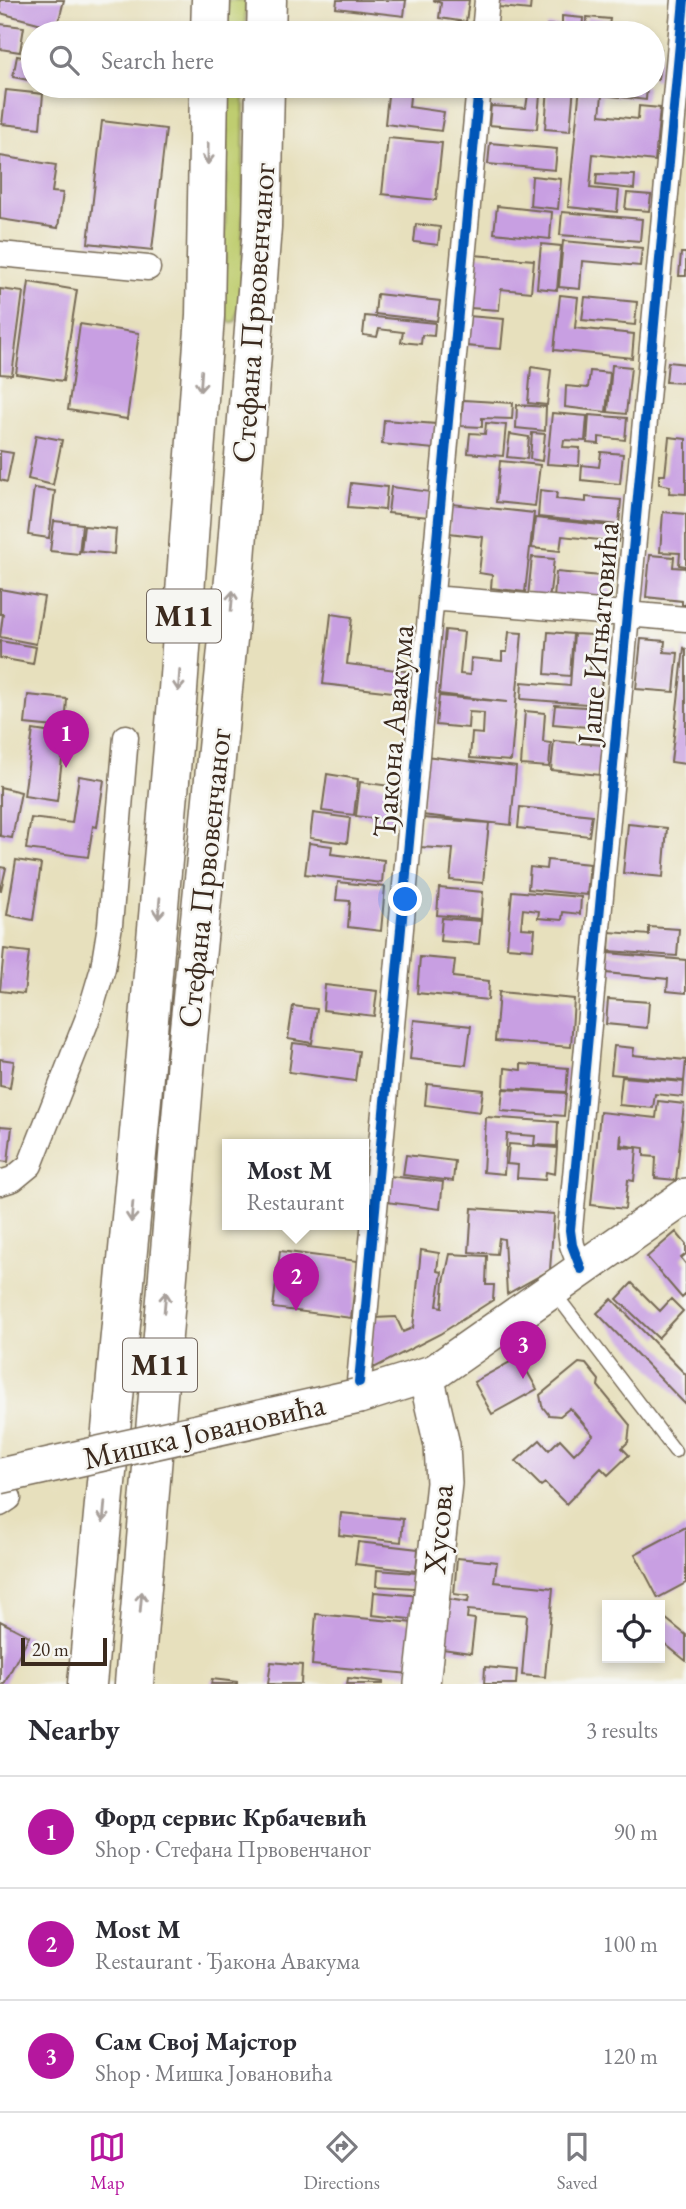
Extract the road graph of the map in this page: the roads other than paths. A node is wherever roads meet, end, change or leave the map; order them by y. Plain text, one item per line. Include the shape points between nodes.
1 (211, 0) edge
2 (267, 0) edge
3 (487, 0) edge
4 (684, 0) edge
5 (210, 21) edge
6 (267, 21) edge
7 (485, 21) edge
8 (209, 98) edge
9 (265, 98) edge
10 (478, 98) edge
11 (0, 254) edge
12 (148, 268) dead end
13 (432, 598) junction
14 (626, 615) junction
15 (686, 619) edge
16 (126, 737) dead end
17 (0, 1183) edge
18 (682, 1206) edge
19 (581, 1269) junction
20 (553, 1290) junction
21 (426, 1376) junction
22 (359, 1389) junction
23 (675, 1451) dead end
24 (3, 1492) edge
25 (97, 1586) junction
26 (136, 1679) edge
27 (74, 1684) edge
28 (87, 1684) edge
29 (422, 1684) edge

1 - 5 highway
2 - 6 highway
3 - 7 street
4 - 14 street, Јаше Игњатовића
8 -> 25 highway, Стефана Првовенчаног / M11 via 205,316 179,677
26 -> 9 highway, Стефана Првовенчаног / M11 via 186,1059 236,559 262,227
10 - 13 street, Ђакона Авакума
11 - 12 street
13 - 14 street
13 - 22 street, Ђакона Авакума
14 - 15 street
14 - 19 street, Јаше Игњатовића via 570,1230
16 - 17 street via 103,968 30,1165
18 - 19 main road, Мишка Јовановића
19 - 20 main road, Мишка Јовановића
20 - 21 main road, Мишка Јовановића
20 - 23 lane
21 - 22 main road, Мишка Јовановића
21 - 29 main road, Хусова via 442,1445 444,1483
22 - 24 main road, Мишка Јовановића, bridge
25 - 27 highway
25 - 28 highway, M11

